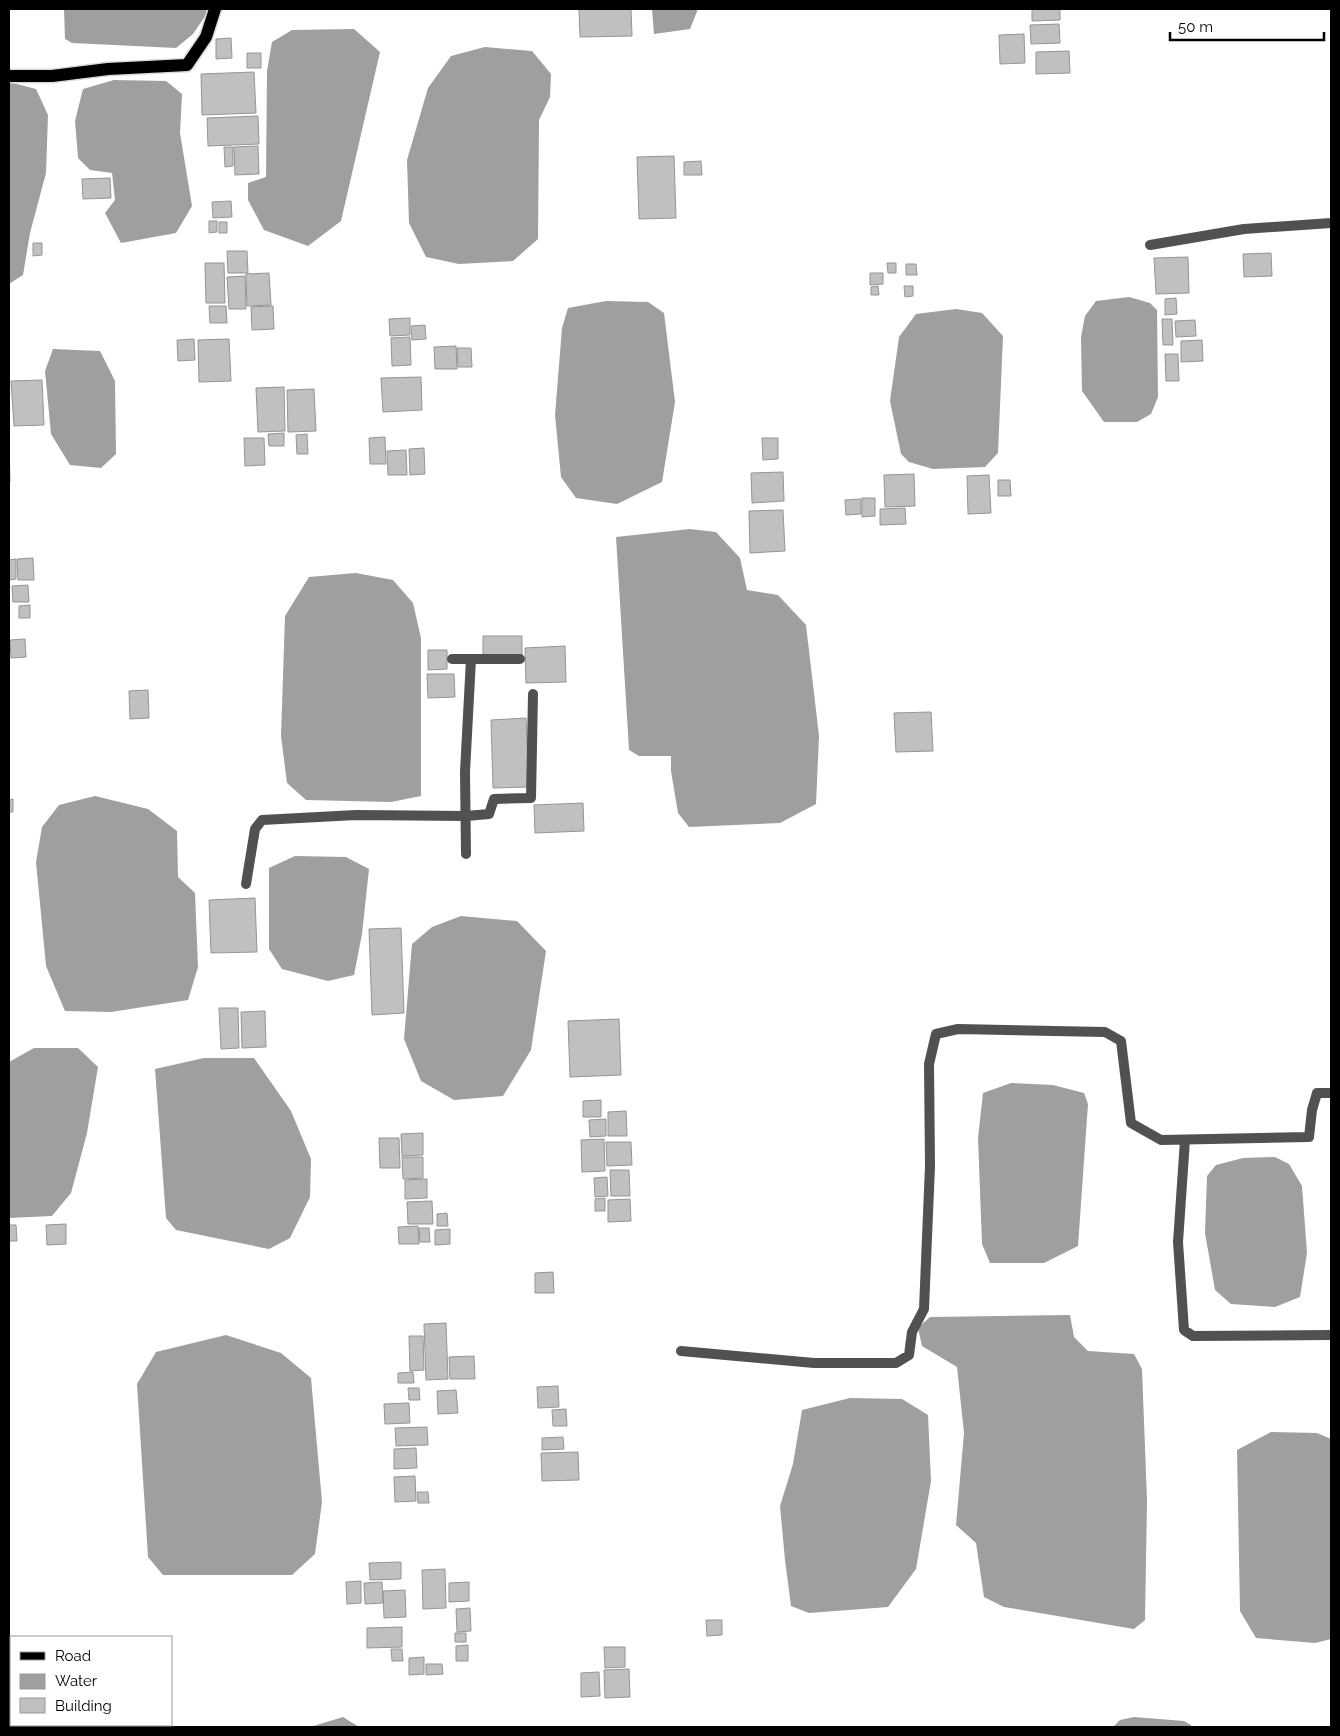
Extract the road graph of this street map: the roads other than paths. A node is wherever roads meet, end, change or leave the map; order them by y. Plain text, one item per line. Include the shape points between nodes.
1 (215, 9) edge
2 (9, 76) edge
3 (1331, 223) edge
4 (1150, 245) dead end
5 (452, 659) dead end
6 (470, 659) junction
7 (520, 659) dead end
8 (533, 694) dead end
9 (466, 816) junction
10 (466, 854) dead end
11 (246, 884) dead end
12 (1331, 1093) edge
13 (1185, 1140) junction
14 (1331, 1334) edge
15 (681, 1351) dead end

1 - 2 main road via 206,37 187,65 52,76
3 - 4 street via 1244,229
5 - 6 street
6 - 7 street
6 - 9 street
8 - 9 street via 531,798 494,799 489,814
9 - 10 street
9 - 11 street via 356,815 262,820 255,829
12 - 13 street via 1317,1093 1309,1137
13 - 14 street via 1178,1242 1184,1330 1193,1336
13 - 15 street via 1161,1140 1131,1123 1121,1041 1104,1032 958,1028 936,1034 929,1064 930,1166 924,1309 912,1332 909,1355 896,1364 814,1363

